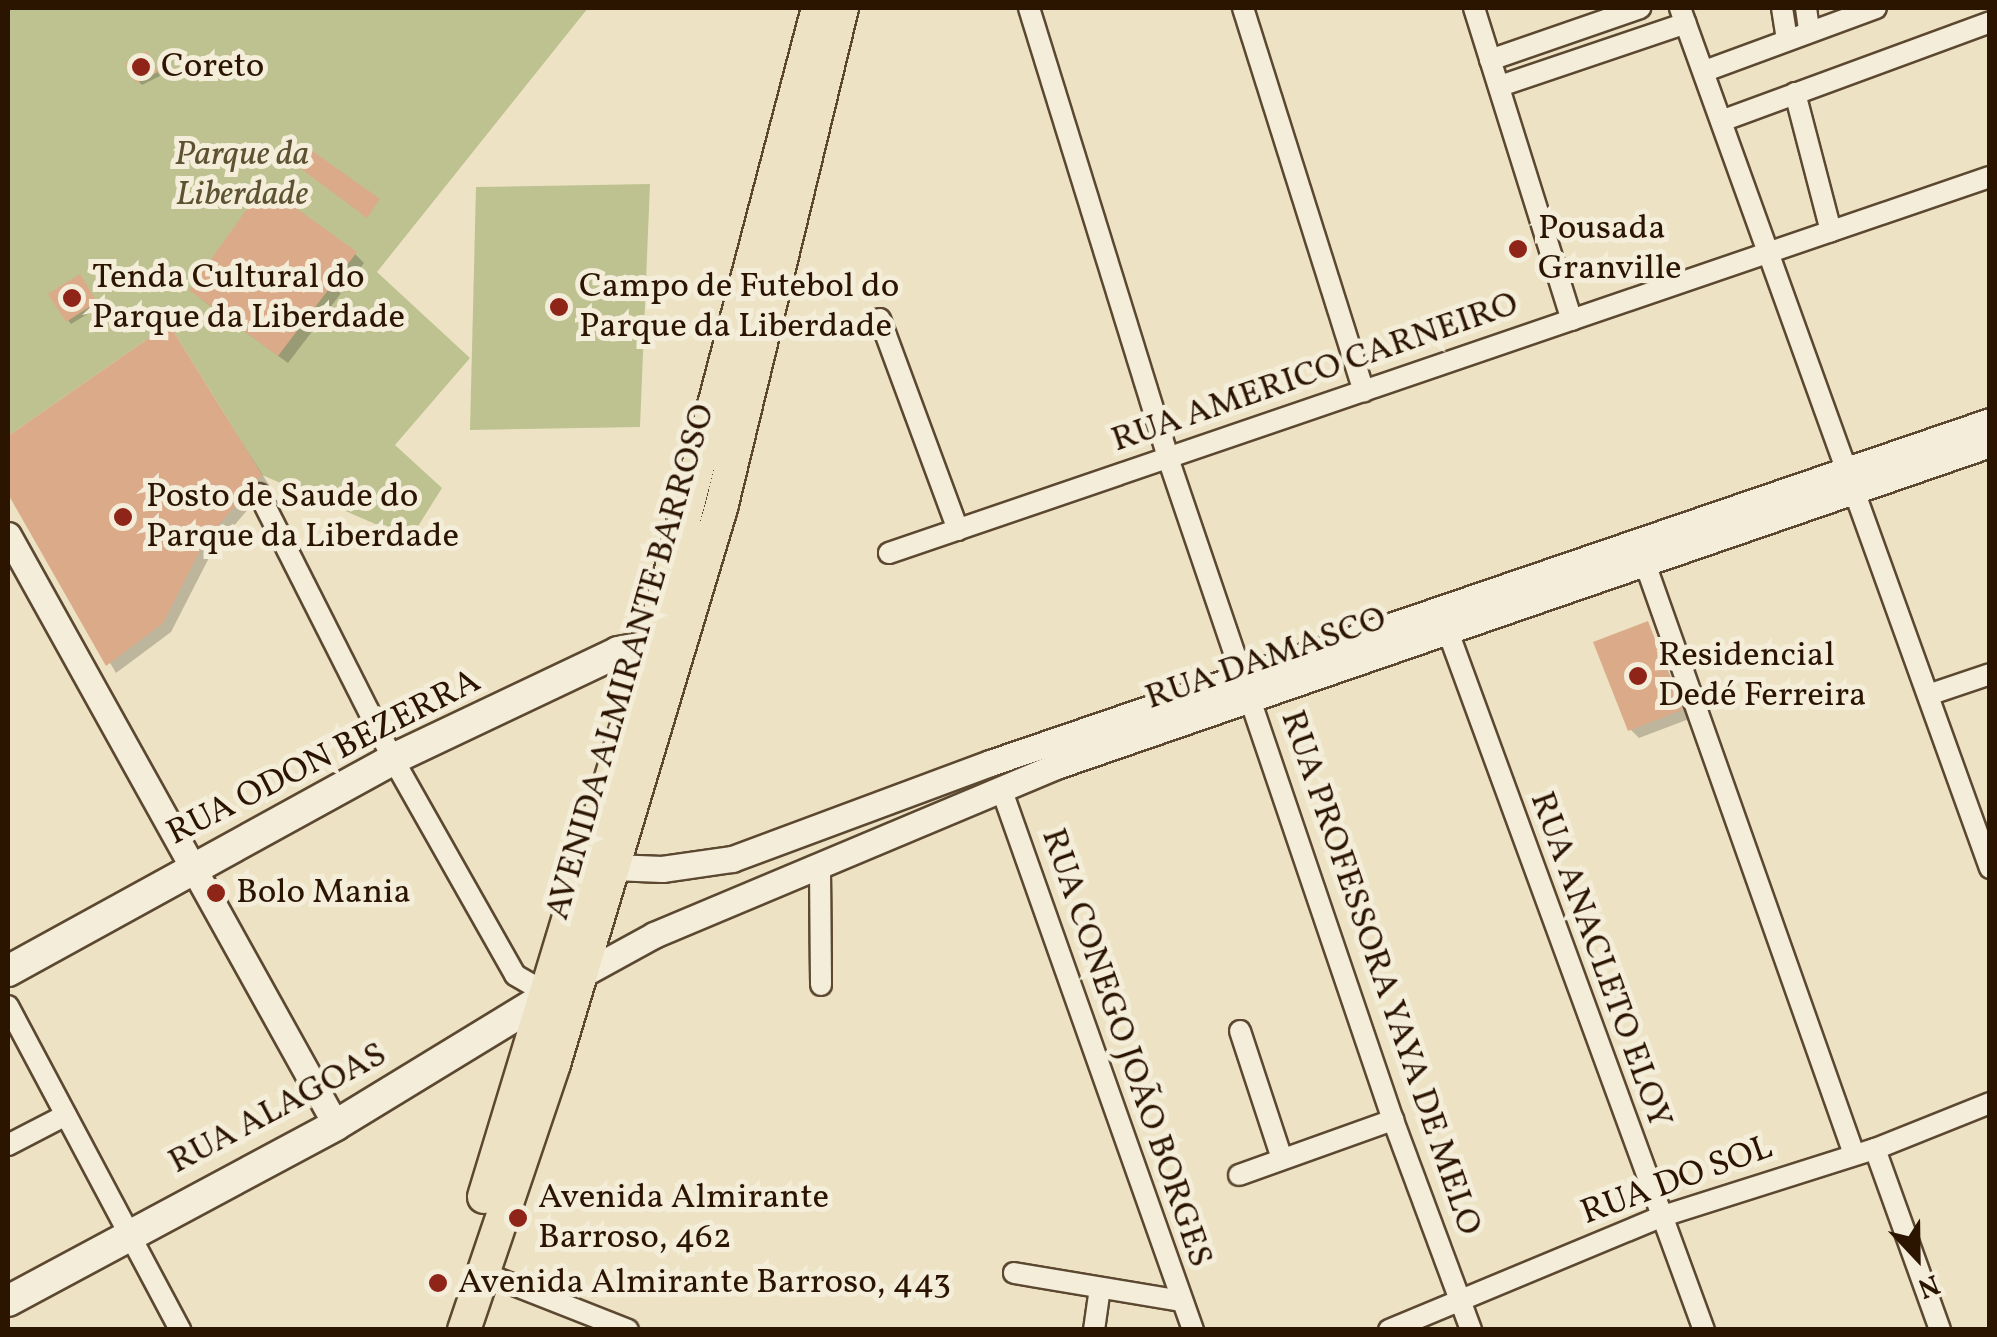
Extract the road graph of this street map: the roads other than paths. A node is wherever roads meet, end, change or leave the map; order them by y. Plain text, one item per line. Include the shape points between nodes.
1 (818, 8) edge
2 (842, 8) edge
3 (1029, 8) edge
4 (1244, 8) edge
5 (1474, 8) edge
6 (1640, 8) edge
7 (1782, 8) edge
8 (1806, 8) edge
9 (1876, 8) edge
10 (1683, 15) edge
11 (1990, 22) edge
12 (1809, 30) junction
13 (1787, 38) junction
14 (1490, 60) junction
15 (1705, 70) junction
16 (1500, 86) junction
17 (1795, 93) junction
18 (1724, 120) junction
19 (1990, 177) edge
20 (1831, 231) junction
21 (1768, 253) junction
22 (880, 319) dead end
23 (1572, 320) junction
24 (1364, 391) junction
25 (1990, 421) edge
26 (1990, 444) edge
27 (1168, 458) junction
28 (1853, 481) junction
29 (260, 494) dead end
30 (958, 530) junction
31 (8, 535) edge
32 (889, 553) dead end
33 (1642, 555) junction
34 (1445, 623) junction
35 (651, 646) junction
36 (1990, 674) edge
37 (669, 676) junction
38 (1250, 689) junction
39 (1928, 695) junction
40 (393, 759) junction
41 (1001, 788) junction
42 (612, 866) junction
43 (190, 868) junction
44 (820, 868) junction
45 (1990, 868) edge
46 (8, 971) edge
47 (580, 976) junction
48 (822, 985) dead end
49 (549, 996) junction
50 (8, 1006) edge
51 (1240, 1031) dead end
52 (1990, 1103) edge
53 (66, 1115) junction
54 (1393, 1120) junction
55 (336, 1126) junction
56 (8, 1146) edge
57 (1864, 1151) junction
58 (1281, 1156) junction
59 (1238, 1175) dead end
60 (1660, 1217) junction
61 (129, 1234) junction
62 (481, 1272) junction
63 (1014, 1273) dead end
64 (1100, 1288) junction
65 (8, 1301) edge
66 (1180, 1301) junction
67 (1458, 1302) junction
68 (180, 1330) edge
69 (442, 1330) edge
70 (464, 1330) edge
71 (628, 1330) edge
72 (1094, 1330) edge
73 (1193, 1330) edge
74 (1389, 1330) edge
75 (1471, 1330) edge
76 (1704, 1330) edge
77 (1940, 1330) edge

1 - 35 main road, AVENIDA ALMIRANTE BARROSO
2 - 37 main road, AVENIDA ALMIRANTE BARROSO via 800,160 763,346
3 - 27 street, RUA PROFESSORA YAYA DE MELO
4 - 24 street
5 - 14 street
6 - 14 street
7 - 13 street
8 - 12 street
9 - 12 street
10 - 15 street
10 - 16 street
11 - 17 street
12 - 13 street
13 - 15 street
14 - 16 street
15 - 18 street
16 - 23 street
17 - 18 street
17 - 20 street
18 - 21 street
19 - 20 street, RUA AMERICO CARNEIRO
20 - 21 street, RUA AMERICO CARNEIRO
21 - 23 street, RUA AMERICO CARNEIRO
21 - 28 street
22 - 30 street
23 - 24 street, RUA AMERICO CARNEIRO
24 - 27 street, RUA AMERICO CARNEIRO
25 - 28 street, RUA DAMASCO
26 - 28 street, RUA DAMASCO
27 - 30 street, RUA AMERICO CARNEIRO
27 - 38 street, RUA PROFESSORA YAYA DE MELO
28 - 33 street, RUA DAMASCO
28 - 39 street
29 - 40 street
30 - 32 street, RUA AMERICO CARNEIRO
31 - 43 street
33 - 34 street, RUA DAMASCO
33 - 57 street
34 - 38 street, RUA DAMASCO
34 - 60 street, RUA ANACLETO ELOY
35 - 37 main road
35 - 40 main road, RUA ODON BEZERRA via 618,652
35 - 49 main road, AVENIDA ALMIRANTE BARROSO
36 - 39 street
37 - 42 main road, AVENIDA ALMIRANTE BARROSO
38 - 41 street, RUA DAMASCO
38 - 42 street, RUA DAMASCO via 732,859
38 - 54 street, RUA PROFESSORA YAYA DE MELO
39 - 45 street
40 - 43 main road, RUA ODON BEZERRA
40 - 49 street via 514,975
41 - 44 street, RUA DAMASCO
41 - 66 street, RUA CONEGO JOÃO BORGES
42 - 47 main road, AVENIDA ALMIRANTE BARROSO
43 - 46 main road, RUA ODON BEZERRA
43 - 55 street
44 - 47 street, RUA DAMASCO via 654,936
44 - 48 street
47 - 49 main road, RUA ALAGOAS
47 - 62 main road, AVENIDA ALMIRANTE BARROSO
49 - 55 main road, RUA ALAGOAS
49 - 69 main road, AVENIDA ALMIRANTE BARROSO
50 - 53 street
51 - 58 street
52 - 57 street, RUA DO SOL
53 - 56 street
53 - 61 street
54 - 58 street
54 - 67 street, RUA PROFESSORA YAYA DE MELO
55 - 61 main road, RUA ALAGOAS
57 - 60 street, RUA DO SOL
57 - 77 street
58 - 59 street
60 - 67 street, RUA DO SOL
60 - 76 street, RUA ANACLETO ELOY
61 - 65 main road, RUA ALAGOAS
61 - 68 street
62 - 70 main road, AVENIDA ALMIRANTE BARROSO
62 - 71 street
63 - 64 street
64 - 66 street
64 - 72 street
66 - 73 street, RUA CONEGO JOÃO BORGES
67 - 74 street, RUA DO SOL
67 - 75 street, RUA PROFESSORA YAYA DE MELO

